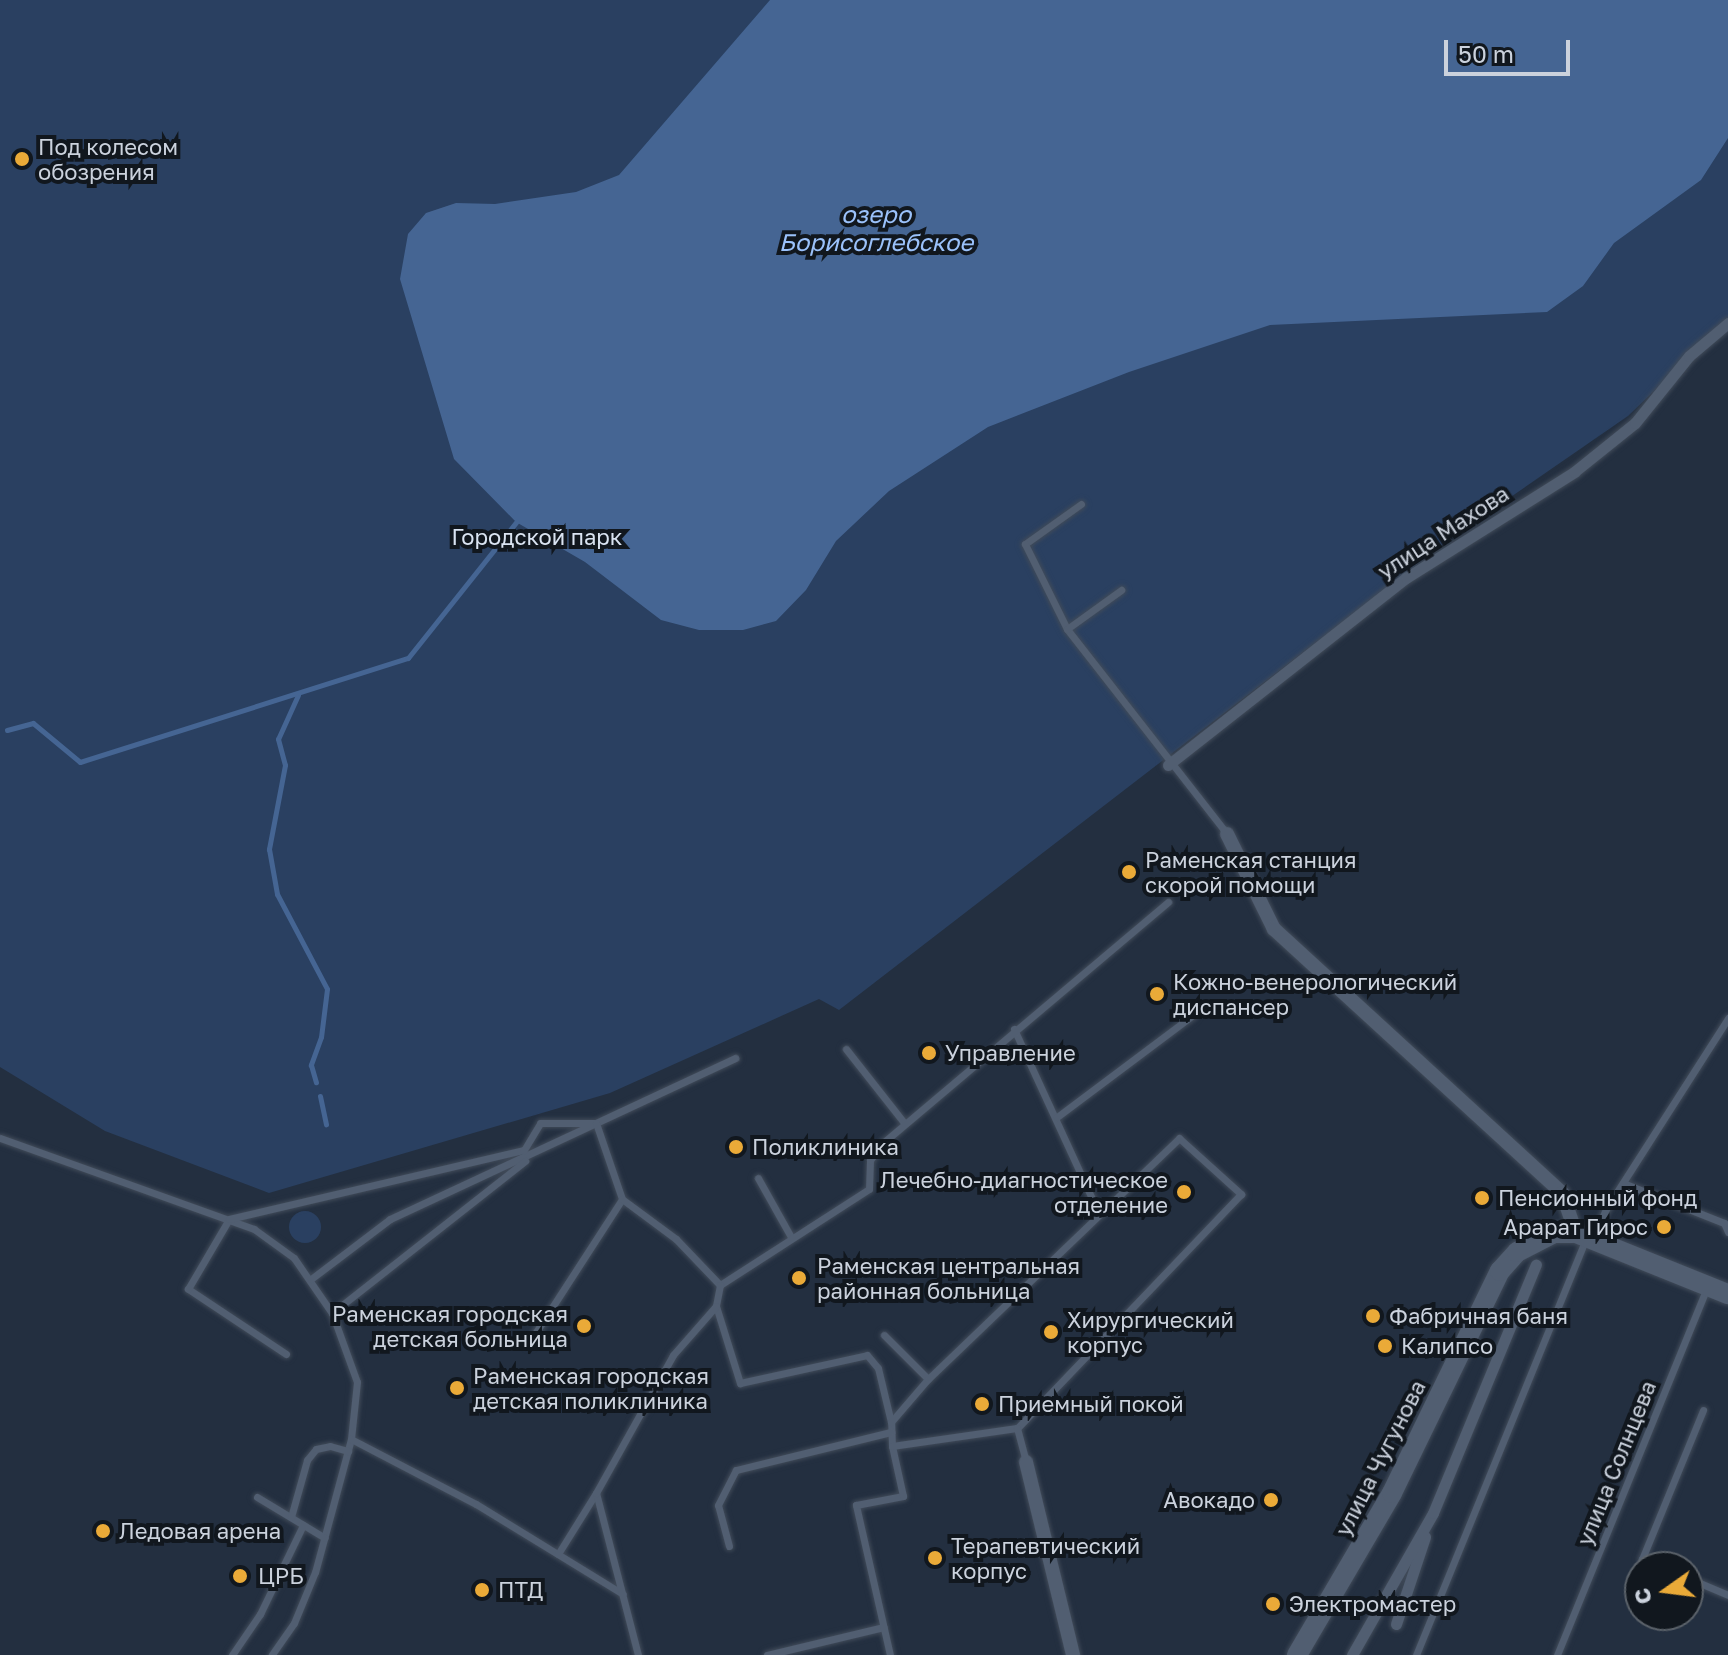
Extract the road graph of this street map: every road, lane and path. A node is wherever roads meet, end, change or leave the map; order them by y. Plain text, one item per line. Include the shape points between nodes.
1 (1728, 323) edge
2 (1081, 504) dead end
3 (1121, 590) dead end
4 (1067, 629) junction
5 (1168, 765) junction
6 (1227, 834) joint
7 (1168, 902) dead end
8 (1193, 1015) dead end
9 (1728, 1018) edge
10 (1014, 1029) junction
11 (846, 1049) dead end
12 (735, 1058) dead end
13 (1057, 1117) junction
14 (596, 1123) junction
15 (905, 1124) junction
16 (0, 1138) edge
17 (536, 1152) junction
18 (758, 1178) dead end
19 (1623, 1183) junction
20 (622, 1199) junction
21 (1098, 1212) junction
22 (229, 1219) junction
23 (1728, 1232) edge
24 (1585, 1236) junction
25 (791, 1237) junction
26 (1536, 1264) dead end
27 (311, 1279) junction
28 (720, 1285) junction
29 (1708, 1285) junction
30 (1728, 1294) edge
31 (716, 1306) junction
32 (332, 1313) junction
33 (884, 1335) dead end
34 (529, 1343) dead end
35 (286, 1354) dead end
36 (928, 1379) junction
37 (1703, 1410) dead end
38 (891, 1422) junction
39 (1017, 1428) junction
40 (891, 1432) junction
41 (351, 1439) junction
42 (892, 1446) junction
43 (348, 1451) junction
44 (1026, 1462) joint
45 (596, 1493) junction
46 (257, 1497) dead end
47 (1433, 1513) junction
48 (291, 1517) junction
49 (303, 1525) junction
50 (325, 1538) junction
51 (729, 1546) dead end
52 (1645, 1551) edge
53 (558, 1554) junction
54 (1704, 1585) edge
55 (623, 1594) junction
56 (1728, 1595) edge
57 (1396, 1624) dead end
58 (884, 1627) junction
59 (232, 1655) edge
60 (272, 1655) edge
61 (638, 1655) edge
62 (767, 1655) edge
63 (890, 1655) edge
64 (1073, 1655) edge
65 (1297, 1655) edge
66 (1352, 1655) edge
67 (1416, 1655) edge
68 (1557, 1655) edge

1 - 5 street, улица Махова via 1689,356 1635,423 1574,472 1406,578
2 - 4 lane via 1025,544
3 - 4 lane
4 - 5 lane
5 - 6 lane
6 - 24 street via 1274,929 1562,1193
7 - 10 lane
8 - 13 lane
9 - 19 lane
10 - 13 lane
10 - 15 lane
11 - 15 lane
12 - 14 lane
13 - 21 lane
14 - 17 lane
14 - 20 lane
14 - 22 lane via 540,1123 524,1150
15 - 25 lane via 870,1160 869,1189
16 - 22 lane
17 - 27 lane via 390,1219
17 - 32 lane
18 - 25 lane
19 - 23 lane via 1724,1223
19 - 24 lane
20 - 28 lane via 676,1239
20 - 34 lane
21 - 36 lane
21 - 39 lane via 1179,1138 1241,1194
22 - 27 lane via 276,1244
22 - 35 lane via 188,1289
24 - 29 main road
24 - 65 main road, улица Чугунова via 1539,1239 1500,1271 1392,1493
24 - 67 lane
25 - 28 lane
26 - 47 street
27 - 32 lane
28 - 31 lane
29 - 30 main road
29 - 68 lane, улица Солнцева
31 - 38 lane via 740,1383 867,1355 878,1368
31 - 45 lane via 673,1355
32 - 41 lane via 357,1382
33 - 36 lane
36 - 38 lane
37 - 52 lane
38 - 40 lane
39 - 42 lane
39 - 44 lane
40 - 42 lane
40 - 51 lane via 736,1470 718,1505
41 - 43 lane
41 - 53 lane
42 - 58 lane via 903,1496 856,1505
43 - 48 lane via 316,1449 307,1460
43 - 50 lane
44 - 64 street
45 - 53 lane
45 - 55 lane
46 - 48 lane
47 - 57 street
47 - 66 street
48 - 49 lane
49 - 50 lane
49 - 59 lane via 260,1614
50 - 60 lane via 306,1596
53 - 55 lane
54 - 56 lane
55 - 61 lane
58 - 62 lane
58 - 63 lane

